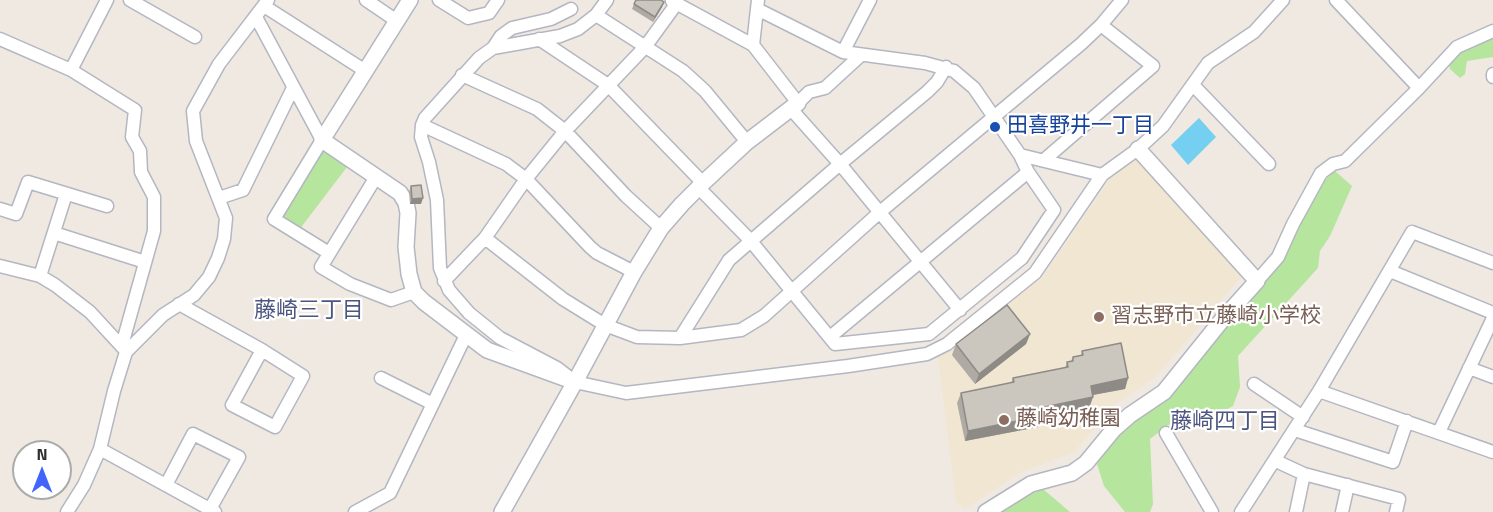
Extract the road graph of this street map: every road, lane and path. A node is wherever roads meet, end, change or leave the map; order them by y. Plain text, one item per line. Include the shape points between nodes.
1 (107, 0) edge
2 (130, 0) edge
3 (366, 0) edge
4 (410, 0) edge
5 (439, 0) edge
6 (498, 0) edge
7 (607, 0) edge
8 (870, 0) edge
9 (1122, 0) edge
10 (1283, 0) edge
11 (1336, 0) edge
12 (674, 2) edge
13 (266, 3) edge
14 (757, 4) edge
15 (571, 9) dead end
16 (596, 15) junction
17 (256, 16) junction
18 (397, 21) junction
19 (1101, 25) junction
20 (1493, 31) edge
21 (195, 37) dead end
22 (0, 39) edge
23 (539, 39) junction
24 (753, 45) junction
25 (645, 47) junction
26 (493, 48) junction
27 (843, 52) junction
28 (861, 55) junction
29 (946, 67) junction
30 (71, 70) junction
31 (364, 70) junction
32 (462, 75) junction
33 (608, 85) junction
34 (1193, 85) junction
35 (293, 88) junction
36 (1419, 88) junction
37 (794, 106) junction
38 (994, 118) junction
39 (422, 125) junction
40 (565, 131) junction
41 (322, 140) junction
42 (747, 142) junction
43 (1138, 149) junction
44 (1020, 155) junction
45 (1044, 160) junction
46 (840, 164) junction
47 (1269, 164) dead end
48 (1028, 172) junction
49 (1102, 175) junction
50 (376, 177) junction
51 (526, 179) junction
52 (701, 185) junction
53 (66, 194) junction
54 (219, 198) junction
55 (106, 206) dead end
56 (0, 209) edge
57 (880, 212) junction
58 (662, 228) junction
59 (54, 233) junction
60 (485, 238) junction
61 (750, 240) junction
62 (329, 253) junction
63 (921, 261) junction
64 (145, 262) junction
65 (1493, 263) edge
66 (0, 266) edge
67 (1390, 271) junction
68 (634, 272) junction
69 (40, 276) junction
70 (1257, 280) junction
71 (444, 281) junction
72 (793, 291) junction
73 (414, 292) junction
74 (178, 304) junction
75 (960, 310) junction
76 (1493, 312) edge
77 (1493, 318) edge
78 (605, 325) junction
79 (466, 335) junction
80 (830, 337) junction
81 (680, 338) junction
82 (124, 349) junction
83 (262, 350) junction
84 (1469, 368) junction
85 (1493, 377) edge
86 (381, 378) dead end
87 (575, 382) junction
88 (1254, 384) dead end
89 (1319, 391) junction
90 (433, 404) junction
91 (1303, 417) junction
92 (1407, 421) junction
93 (1295, 430) junction
94 (1439, 432) junction
95 (1166, 433) dead end
96 (100, 449) junction
97 (1493, 452) edge
98 (1276, 461) junction
99 (1304, 474) junction
100 (166, 485) junction
101 (1348, 485) junction
102 (213, 511) edge
103 (66, 512) edge
104 (355, 512) edge
105 (502, 512) edge
106 (986, 512) edge
107 (1212, 512) edge
108 (1241, 512) edge
109 (1296, 512) edge
110 (1342, 512) edge
111 (1396, 512) edge

1 - 30 street
2 - 21 street
3 - 18 street
4 - 18 street
5 - 6 street via 468,18 489,12
7 - 16 street
8 - 27 street
9 - 19 street
10 - 34 street via 1254,32 1208,63
11 - 36 street
12 - 24 street
12 - 25 street
13 - 17 street
13 - 31 street
14 - 24 street
14 - 27 street
15 - 26 street via 551,19 512,28
16 - 23 street via 578,29
16 - 25 street
17 - 35 street
17 - 54 street via 219,64 193,111 196,141
18 - 31 street
19 - 38 street
19 - 45 street via 1153,66
20 - 36 street via 1457,47
22 - 30 street
23 - 26 street
23 - 33 street
24 - 37 street
25 - 33 street
25 - 42 street via 683,71 705,91
26 - 32 street
27 - 28 street
28 - 29 street
28 - 37 street via 825,88 809,92
29 - 38 street via 974,88
29 - 46 street via 927,92
30 - 64 street via 135,110 132,137 140,151 141,172 154,197 154,231
31 - 41 street
32 - 39 street
32 - 40 street via 537,109
33 - 40 street
33 - 52 street
34 - 43 street via 1163,126
34 - 47 street
35 - 41 street
35 - 54 street via 243,190
36 - 70 street via 1345,161 1321,173 1278,257
37 - 42 street
37 - 46 street
38 - 44 street
38 - 57 street
39 - 51 street via 506,164
39 - 71 street via 421,137 437,200 438,253
40 - 51 street
40 - 58 street
41 - 50 street
41 - 62 street via 274,219
42 - 52 street
43 - 49 street
43 - 70 street
44 - 45 street
44 - 48 street
45 - 49 street
46 - 57 street
46 - 61 street
48 - 63 street
48 - 75 street via 1054,210 1022,258
49 - 87 street via 1035,273 947,344 927,354 626,393
50 - 62 street
50 - 73 street via 400,193 406,203 406,247
51 - 60 street
51 - 68 street via 590,247
52 - 58 street
52 - 61 street
53 - 55 street
53 - 56 street via 28,182 16,214
53 - 59 street
54 - 74 street via 226,218 218,258 209,278 194,295
57 - 63 street
57 - 72 street
58 - 68 street
59 - 64 street
59 - 69 street
60 - 71 street
60 - 78 street via 563,299
61 - 72 street
61 - 81 street via 729,260
62 - 73 street via 321,267 350,284 391,300
63 - 75 street
63 - 80 street
64 - 82 street
65 - 67 street via 1412,232
66 - 69 street
67 - 76 street
67 - 89 street
68 - 78 street
69 - 82 street via 90,312
70 - 106 street via 1164,392 1114,429 1086,463 1071,473 1031,484
71 - 87 street via 469,313 500,338
72 - 80 street
72 - 81 street via 741,330
73 - 79 street
74 - 82 street
74 - 83 street
75 - 80 street via 929,334 835,344
77 - 84 street
78 - 81 street via 637,337
78 - 87 street
79 - 87 street via 487,350
79 - 90 street
82 - 96 street
83 - 83 street via 232,405 275,428 303,376
84 - 85 street
84 - 94 street
86 - 90 street
87 - 105 street
88 - 91 street
89 - 91 street
89 - 92 street
90 - 104 street via 390,493
91 - 93 street
92 - 93 street via 1393,462
92 - 94 street
93 - 98 street
94 - 97 street
95 - 107 street
96 - 100 street
96 - 103 street via 84,485
98 - 99 street
98 - 108 street
99 - 101 street
99 - 109 street
100 - 102 street
100 - 102 street via 193,434 239,457
101 - 110 street
101 - 111 street via 1399,499

